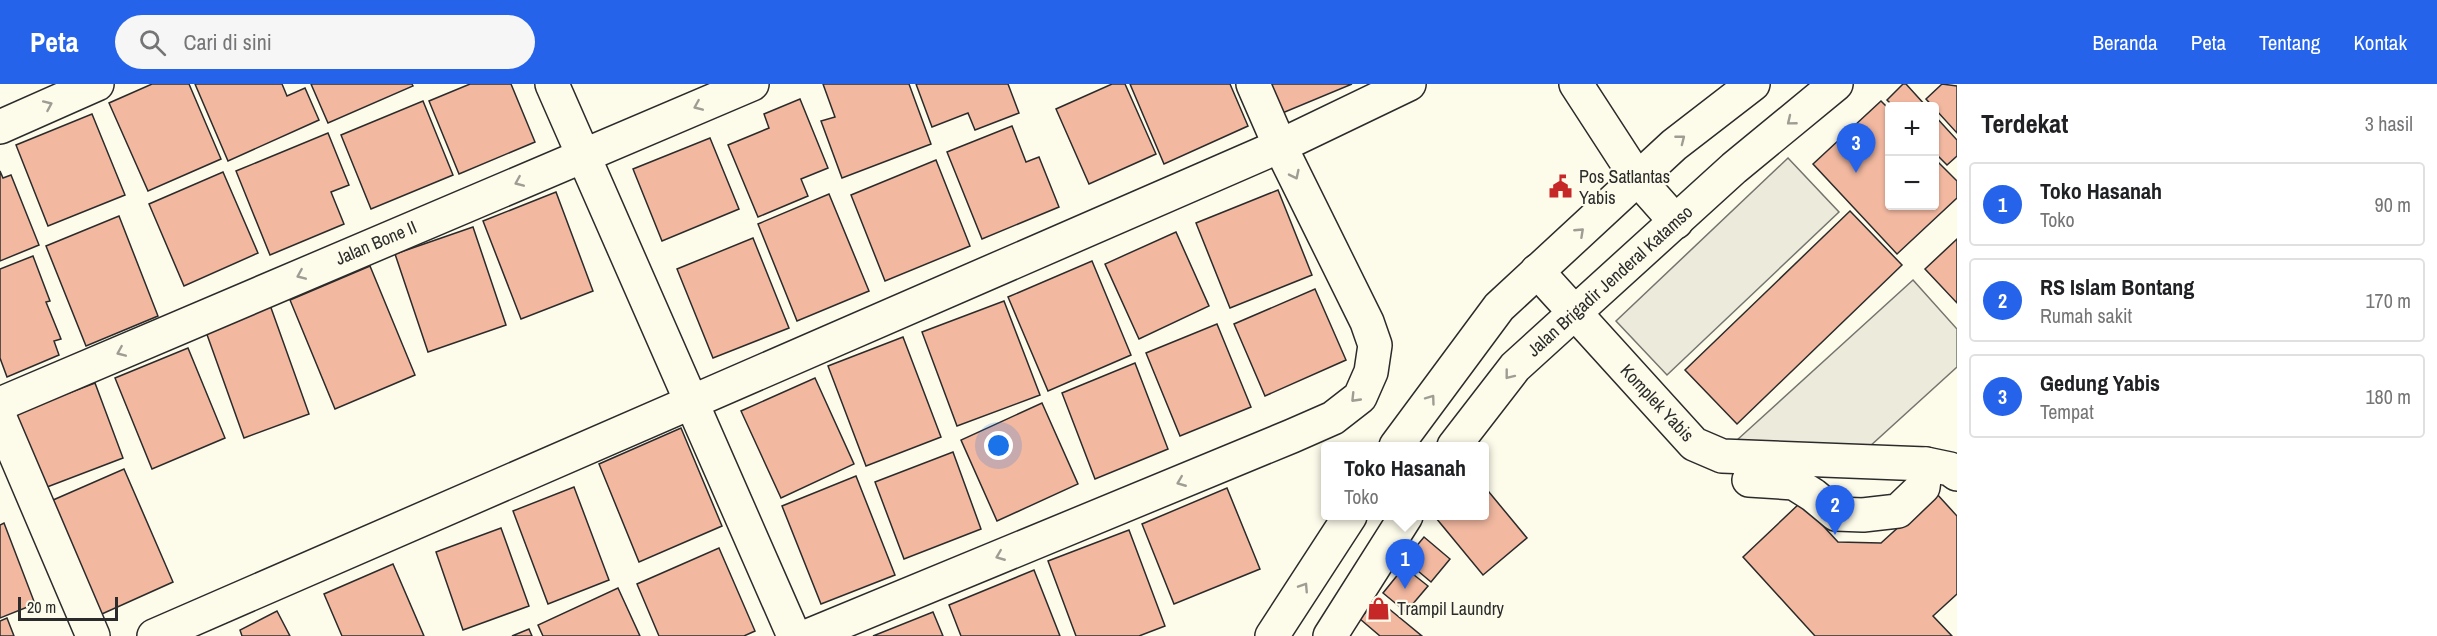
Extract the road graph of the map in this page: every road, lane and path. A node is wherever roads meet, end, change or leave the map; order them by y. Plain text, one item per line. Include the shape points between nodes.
1 (97, 84) edge
2 (552, 84) edge
3 (752, 84) edge
4 (1253, 84) edge
5 (1409, 84) edge
6 (1576, 84) edge
7 (1753, 84) edge
8 (1836, 84) edge
9 (0, 127) edge
10 (1280, 146) junction
11 (584, 154) junction
12 (1637, 178) junction
13 (1676, 222) junction
14 (1537, 271) junction
15 (1573, 313) junction
16 (692, 400) junction
17 (0, 404) edge
18 (0, 418) edge
19 (1400, 442) edge
20 (1458, 442) edge
21 (1722, 456) junction
22 (1926, 464) junction
23 (1957, 474) edge
24 (1347, 520) edge
25 (1403, 520) edge
26 (93, 636) edge
27 (154, 636) edge
28 (794, 636) edge
29 (808, 636) edge
30 (1272, 636) edge
31 (1330, 636) edge

9 -> 1 street
2 - 11 street
3 -> 11 street, Jalan Bone II
4 - 10 street
5 - 10 street
6 - 12 street
12 -> 7 street
8 -> 13 street, Jalan Brigadir Jenderal Katamso via 1734,168
10 - 16 street
10 -> 29 street via 1375,345 1371,372 1360,397 1333,418 1292,436
11 - 16 street
11 -> 17 street, Jalan Bone II
12 - 13 street
14 -> 12 street
13 - 15 street, Jalan Brigadir Jenderal Katamso
14 - 15 street, Komplek Yabis
19 -> 14 street via 1499,307
15 -> 20 street, Jalan Brigadir Jenderal Katamso via 1515,368
15 - 21 street, Komplek Yabis via 1694,444
16 - 27 street
16 - 28 street
18 - 26 street
21 - 22 street, Komplek Yabis
21 - 22 street via 1740,479 1794,483 1836,514 1898,511 1923,487
22 - 23 street, Komplek Yabis
30 -> 24 street
25 - 31 street

